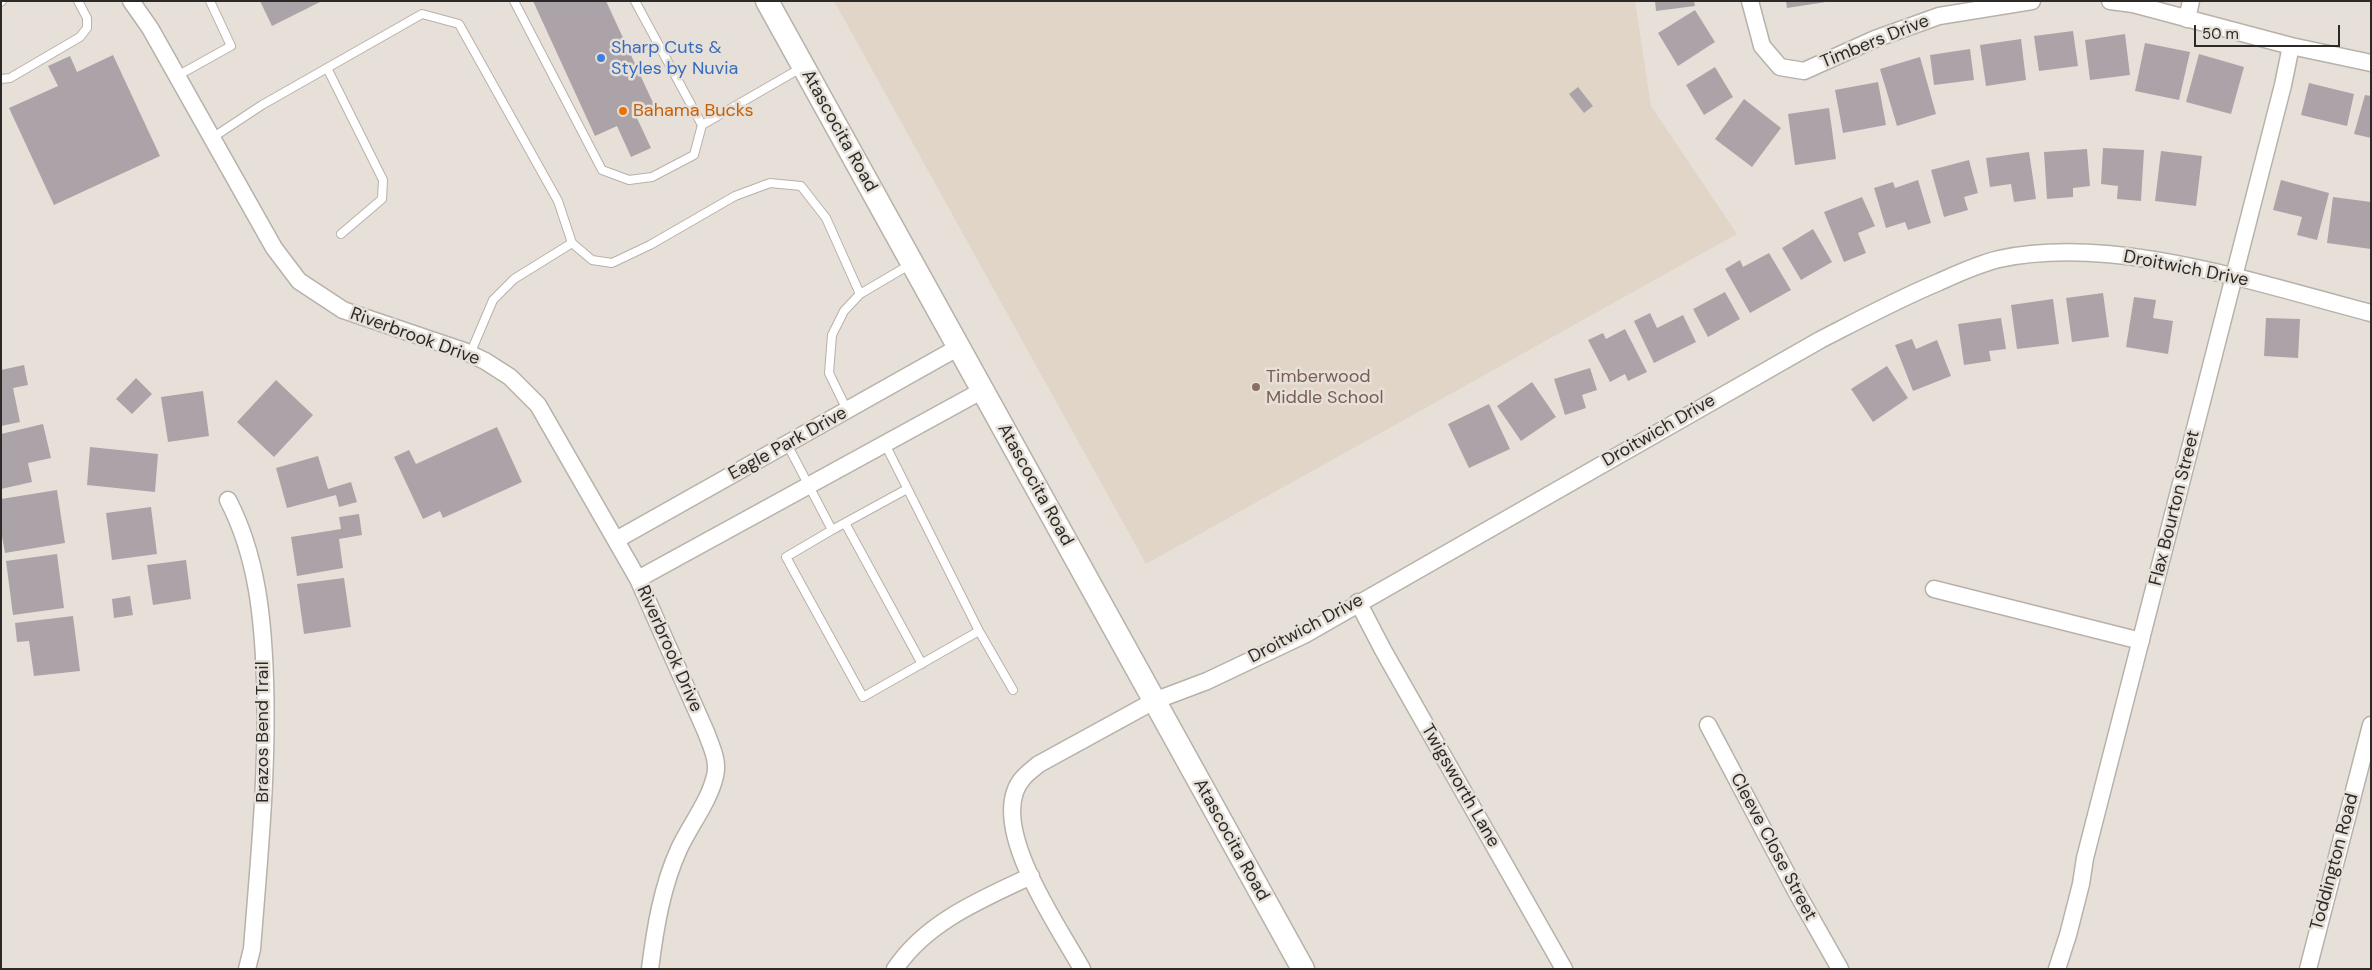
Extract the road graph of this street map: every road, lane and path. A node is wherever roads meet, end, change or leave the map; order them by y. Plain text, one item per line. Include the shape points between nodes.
1 (78, 1) edge
2 (131, 1) edge
3 (210, 1) edge
4 (514, 1) edge
5 (635, 1) edge
6 (767, 1) edge
7 (1750, 1) edge
8 (2032, 1) edge
9 (2110, 1) edge
10 (2191, 1) edge
11 (1979, 5) edge
12 (2187, 19) junction
13 (2291, 46) junction
14 (2371, 63) edge
15 (804, 67) junction
16 (327, 68) junction
17 (177, 76) junction
18 (1, 79) edge
19 (702, 125) junction
20 (212, 138) junction
21 (341, 234) dead end
22 (572, 243) junction
23 (913, 263) junction
24 (2233, 277) junction
25 (860, 294) junction
26 (2371, 313) edge
27 (959, 347) junction
28 (470, 354) junction
29 (983, 390) junction
30 (847, 410) junction
31 (884, 443) junction
32 (787, 444) junction
33 (809, 485) junction
34 (907, 489) junction
35 (228, 500) dead end
36 (844, 523) junction
37 (832, 530) junction
38 (616, 540) junction
39 (638, 578) junction
40 (1934, 589) dead end
41 (1358, 602) junction
42 (980, 631) junction
43 (2141, 641) junction
44 (922, 664) junction
45 (1013, 690) dead end
46 (1154, 701) junction
47 (1708, 725) dead end
48 (2371, 725) edge
49 (1031, 876) junction
50 (247, 969) edge
51 (650, 969) edge
52 (895, 969) edge
53 (1082, 969) edge
54 (1303, 969) edge
55 (1564, 969) edge
56 (1840, 969) edge
57 (2057, 969) edge
58 (2308, 969) edge

1 - 18 lane via 87,28 80,37 10,78
2 - 17 street, Riverbrook Drive
3 - 17 lane via 231,46
4 - 19 lane via 602,170 629,180 652,177 694,155
5 - 19 lane
6 - 15 main road, Atascocita Road
7 - 11 street, Timbers Drive via 1761,42 1780,67 1804,70 1918,23
8 - 11 street, Timbers Drive
9 - 12 street
10 - 12 street
12 - 13 street
13 - 14 street
13 - 24 street, Flax Bourton Street
15 - 19 lane
15 - 23 main road, Atascocita Road
16 - 20 lane
16 - 21 lane via 383,180 382,199
16 - 22 lane via 422,14 459,24 558,201
17 - 20 street, Riverbrook Drive
20 - 28 street, Riverbrook Drive via 274,248 299,281 343,310
22 - 25 lane via 592,260 612,263 735,196 770,183 801,186 826,218
22 - 28 lane via 514,279 492,300
23 - 25 lane
23 - 27 main road, Atascocita Road
24 - 26 street, Droitwich Drive
24 - 41 street, Droitwich Drive via 2115,255 2048,253 1974,266 1905,296 1820,340
24 - 43 street, Flax Bourton Street
25 - 30 lane via 844,311 832,335 829,373
27 - 29 main road, Atascocita Road
27 - 30 street, Eagle Park Drive
28 - 38 street, Riverbrook Drive via 510,377 538,405
29 - 31 street
29 - 46 main road, Atascocita Road
30 - 32 street, Eagle Park Drive
31 - 33 street
31 - 34 lane
32 - 33 lane
32 - 38 street, Eagle Park Drive
33 - 37 lane
33 - 39 street
34 - 36 lane
34 - 42 lane
35 - 50 street, Brazos Bend Trail via 251,560 264,658 265,790 252,949
36 - 37 lane
36 - 44 lane
37 - 44 lane via 786,557 863,698
38 - 39 street, Riverbrook Drive
39 - 51 street, Riverbrook Drive via 706,732 716,766 712,785 670,873
40 - 43 street
41 - 46 street, Droitwich Drive via 1287,644
41 - 55 street, Twigsworth Lane
42 - 44 lane
42 - 45 lane
43 - 57 street, Flax Bourton Street
46 - 49 street, Droitwich Drive via 1039,764 1023,777 1011,809 1013,830
46 - 54 main road, Atascocita Road
47 - 56 street, Cleeve Close Street
48 - 58 street, Toddington Road
49 - 52 street via 953,916 914,945
49 - 53 street

